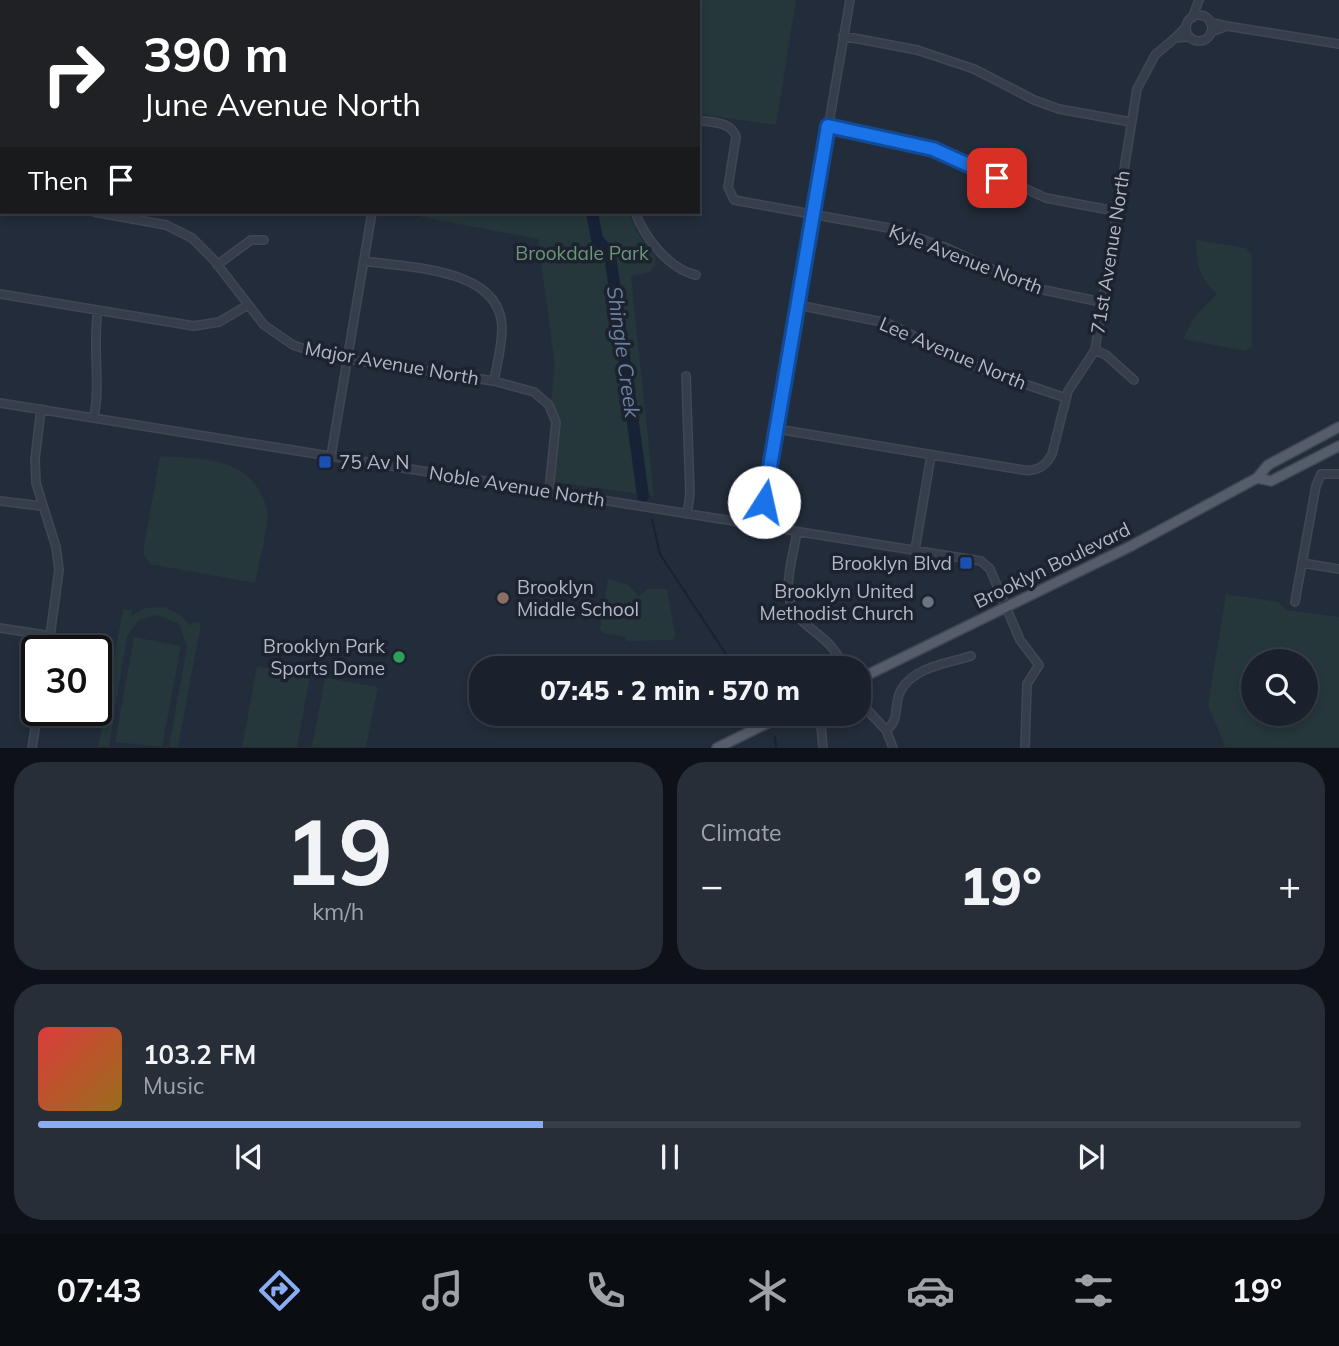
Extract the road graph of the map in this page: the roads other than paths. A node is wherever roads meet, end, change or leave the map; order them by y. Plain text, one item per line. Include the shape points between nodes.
1 (850, 0) edge
2 (1197, 0) edge
3 (1203, 16) junction
4 (1192, 18) junction
5 (1210, 22) junction
6 (1227, 26) junction
7 (1186, 27) junction
8 (1211, 32) junction
9 (843, 36) junction
10 (1189, 37) junction
11 (1175, 38) junction
12 (1339, 44) edge
13 (700, 120) edge
14 (1131, 122) junction
15 (828, 126) junction
16 (1115, 211) junction
17 (106, 214) edge
18 (372, 214) edge
19 (636, 214) edge
20 (813, 215) junction
21 (264, 240) dead end
22 (364, 261) junction
23 (217, 265) junction
24 (696, 275) dead end
25 (0, 294) edge
26 (1101, 302) junction
27 (248, 305) junction
28 (798, 305) junction
29 (98, 310) junction
30 (1095, 350) junction
31 (348, 358) junction
32 (685, 376) dead end
33 (1134, 380) dead end
34 (494, 382) junction
35 (1066, 398) junction
36 (0, 402) edge
37 (41, 409) junction
38 (94, 418) junction
39 (1339, 427) edge
40 (776, 429) junction
41 (1339, 446) edge
42 (331, 456) junction
43 (931, 456) junction
44 (1339, 474) edge
45 (1257, 478) junction
46 (549, 491) junction
47 (0, 501) edge
48 (41, 506) junction
49 (687, 514) junction
50 (760, 526) junction
51 (797, 532) junction
52 (915, 550) junction
53 (1302, 563) junction
54 (1339, 569) edge
55 (1295, 602) dead end
56 (1008, 607) junction
57 (0, 628) edge
58 (45, 635) edge
59 (51, 635) edge
60 (838, 656) edge
61 (971, 656) dead end
62 (871, 673) edge
63 (871, 714) edge
64 (35, 726) edge
65 (761, 726) edge
66 (821, 726) edge
67 (886, 730) junction
68 (32, 747) edge
69 (718, 747) edge
70 (823, 747) edge
71 (893, 747) edge
72 (1025, 747) edge

1 - 9 street
2 - 3 street
2 - 4 street
3 - 4 street
3 - 5 street
4 - 7 street
5 - 6 street
5 - 8 street
6 - 8 street
6 - 12 street
7 - 10 street
7 - 11 street, 71st Avenue North
8 - 10 street via 1203,40
9 - 14 street via 927,52 1059,109
9 - 15 street
10 - 11 street
11 - 14 street, 71st Avenue North via 1155,55 1141,77
13 - 20 street, Kyle Avenue North via 733,129 730,197
14 - 16 street, 71st Avenue North
15 - 16 street via 933,149 1033,194
15 - 20 street
16 - 26 street, 71st Avenue North
17 - 23 street via 180,231 203,247
18 - 22 street
19 - 24 street via 663,255 684,273
20 - 26 street, Kyle Avenue North via 908,234 1030,287
20 - 28 street
21 - 23 street via 251,240
22 - 31 street
22 - 34 street via 458,277 480,286 495,304 502,326
23 - 27 street
25 - 29 street
26 - 30 street, 71st Avenue North
27 - 29 street via 219,322 194,326
27 - 31 street, Major Avenue North via 264,325 293,345
28 - 35 street, Lee Avenue North via 887,323 986,370
28 - 40 street
29 - 38 street
30 - 33 street
30 - 35 street, 71st Avenue North
31 - 34 street, Major Avenue North
31 - 42 street
32 - 49 street
34 - 46 street, Major Avenue North via 526,388 548,405 558,431
35 - 43 street, 71st Avenue North via 1052,454 1041,467 1029,471
36 - 37 street, Noble Avenue North
37 - 38 street, Noble Avenue North
37 - 48 street via 35,459
38 - 42 street, Noble Avenue North
39 - 45 main road, Brooklyn Boulevard via 1268,465
40 - 43 street
40 - 50 street
41 - 45 main road, Brooklyn Boulevard via 1271,481
42 - 46 street, Noble Avenue North
43 - 52 street
44 - 53 street via 1321,474 1316,485
45 - 56 main road, Brooklyn Boulevard
46 - 49 street, Noble Avenue North
47 - 48 street
48 - 59 street via 59,564
49 - 50 street, Noble Avenue North
50 - 51 street, Noble Avenue North
51 - 52 street, Noble Avenue North
51 - 60 street via 789,599 797,617 831,644
52 - 56 street, Noble Avenue North via 985,563
53 - 54 street
53 - 55 street
56 - 62 main road, Brooklyn Boulevard
56 - 72 street via 1020,640 1039,665 1027,684
57 - 58 street
61 - 67 street via 914,675 900,692 895,722
63 - 67 street
64 - 68 street
65 - 69 main road
66 - 70 street
67 - 71 street

